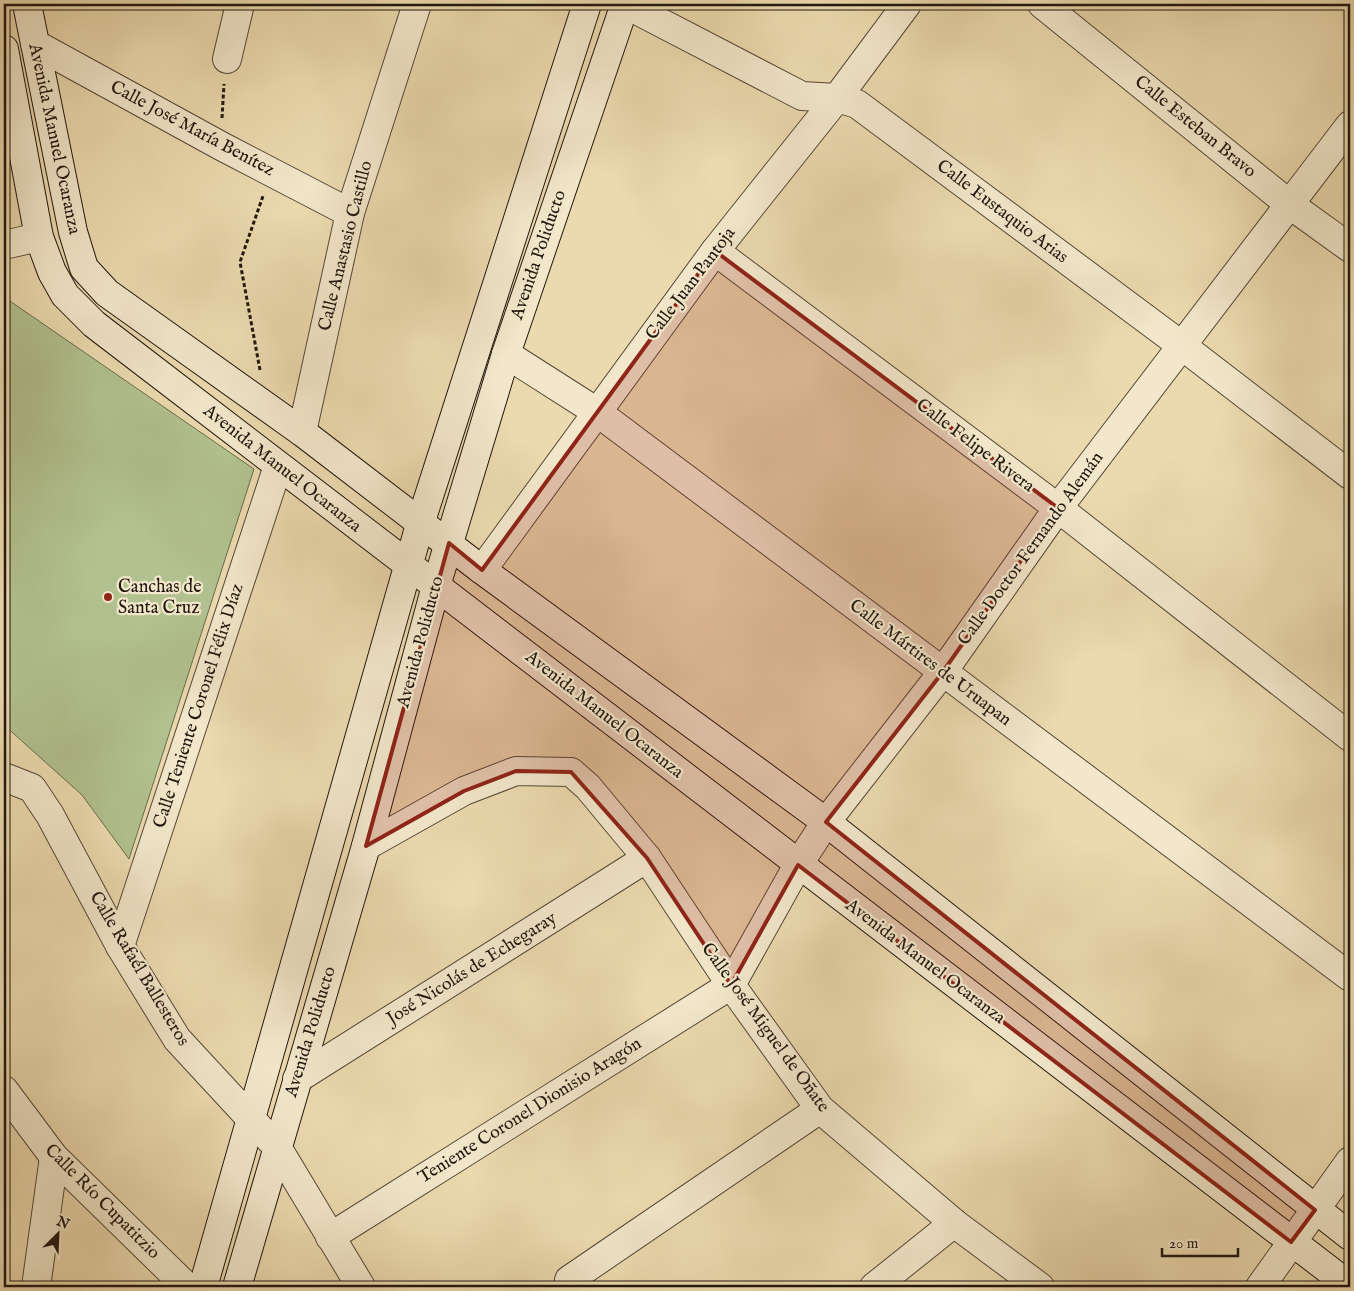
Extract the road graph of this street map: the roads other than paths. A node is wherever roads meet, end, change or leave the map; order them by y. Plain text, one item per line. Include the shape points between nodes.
1 (27, 4) edge
2 (240, 4) edge
3 (417, 4) edge
4 (587, 4) edge
5 (625, 4) edge
6 (907, 4) edge
7 (1042, 4) edge
8 (35, 44) junction
9 (4, 49) edge
10 (227, 58) road end
11 (7, 84) edge
12 (837, 98) junction
13 (1350, 125) edge
14 (1290, 204) junction
15 (350, 213) junction
16 (39, 237) junction
17 (4, 245) edge
18 (1350, 248) edge
19 (715, 251) junction
20 (1182, 345) junction
21 (506, 354) junction
22 (597, 412) junction
23 (302, 432) junction
24 (278, 466) junction
25 (1350, 476) edge
26 (1058, 508) junction
27 (421, 521) junction
28 (449, 543) junction
29 (409, 567) junction
30 (482, 570) junction
31 (436, 586) junction
32 (942, 672) junction
33 (1350, 737) edge
34 (4, 777) edge
35 (826, 822) junction
36 (366, 846) junction
37 (647, 858) junction
38 (798, 865) junction
39 (120, 946) junction
40 (1350, 977) edge
41 (730, 985) junction
42 (297, 1079) junction
43 (4, 1090) edge
44 (820, 1109) junction
45 (252, 1118) junction
46 (277, 1147) junction
47 (54, 1157) junction
48 (1350, 1161) edge
49 (1315, 1210) junction
50 (954, 1223) junction
51 (1350, 1236) edge
52 (330, 1237) junction
53 (1291, 1242) junction
54 (569, 1280) dead end
55 (1350, 1286) edge
56 (36, 1287) edge
57 (187, 1287) edge
58 (203, 1287) edge
59 (237, 1287) edge
60 (360, 1287) edge
61 (874, 1287) edge
62 (1040, 1287) edge
63 (1260, 1287) edge

1 - 8 street, Avenida Manuel Ocaranza
2 - 10 street
3 - 15 street, Calle Anastasio Castillo
4 - 27 street, Avenida Poliducto
5 - 12 street, Calle Eustaquio Arias via 802,96
5 - 21 street, Avenida Poliducto
6 - 12 street, Calle Juan Pantoja
7 - 14 street, Calle Esteban Bravo
8 - 15 street, Calle José María Benítez
8 - 23 street, Avenida Manuel Ocaranza via 72,232 84,268 107,293
9 - 11 street, Avenida Manuel Ocaranza
11 - 16 street, Avenida Manuel Ocaranza
12 - 19 street, Calle Juan Pantoja
12 - 20 street, Calle Eustaquio Arias via 857,104
13 - 14 street, Calle Doctor Fernando Alemán
14 - 18 street, Calle Esteban Bravo
14 - 20 street, Calle Doctor Fernando Alemán
15 - 23 street, Calle Anastasio Castillo
16 - 17 street
16 - 24 street, Avenida Manuel Ocaranza via 65,295 94,324
19 - 22 street, Calle Juan Pantoja
19 - 26 street, Calle Felipe Rivera
20 - 25 street, Calle Eustaquio Arias
20 - 26 street, Calle Doctor Fernando Alemán
21 - 22 street, Calle Mártires de Uruapan
21 - 28 street, Avenida Poliducto
22 - 30 street, Calle Juan Pantoja
22 - 32 street, Calle Mártires de Uruapan
23 - 27 street, Avenida Manuel Ocaranza
24 - 29 street, Avenida Manuel Ocaranza
24 - 39 street, Calle Teniente Coronel Félix Díaz
26 - 32 street, Calle Doctor Fernando Alemán
26 - 33 street, Calle Felipe Rivera
27 - 28 street, Avenida Manuel Ocaranza
27 - 29 street, Avenida Poliducto
28 - 30 street, Avenida Manuel Ocaranza
28 - 31 street, Avenida Poliducto
29 - 31 street, Avenida Manuel Ocaranza
29 - 45 street, Avenida Poliducto
30 - 35 street, Avenida Manuel Ocaranza
31 - 36 street, Avenida Poliducto
31 - 38 street, Avenida Manuel Ocaranza
32 - 35 street, Calle Doctor Fernando Alemán
32 - 40 street, Calle Mártires de Uruapan
34 - 39 street, Calle Rafaél Ballesteros via 32,788 50,815
35 - 38 street, Calle Doctor Fernando Alemán
35 - 49 street, Avenida Manuel Ocaranza
36 - 37 street, Calle José Miguel de Oñate via 464,791 516,771 571,772 588,787
36 - 42 street, Avenida Poliducto
37 - 41 street, Calle José Miguel de Oñate
37 - 42 street, José Nicolás de Echegaray
38 - 41 street, Calle Doctor Fernando Alemán
38 - 53 street, Avenida Manuel Ocaranza
39 - 45 street, Calle Rafaél Ballesteros via 177,1040
41 - 44 street, Calle José Miguel de Oñate
41 - 52 street, Teniente Coronel Dionisio Aragón
42 - 46 street, Avenida Poliducto
43 - 47 street, Calle Río Cupatitzio
44 - 50 street, Calle José Miguel de Oñate
44 - 54 street
45 - 46 street, Calle Rafaél Ballesteros
45 - 58 street, Avenida Poliducto
46 - 52 street, Calle Rafaél Ballesteros
46 - 59 street, Avenida Poliducto
47 - 56 street
47 - 57 street, Calle Río Cupatitzio
48 - 49 street
49 - 51 street, Avenida Manuel Ocaranza
49 - 53 street
50 - 61 street
50 - 62 street, Calle José Miguel de Oñate
52 - 60 street, Calle Rafaél Ballesteros
53 - 55 street, Avenida Manuel Ocaranza
53 - 63 street

